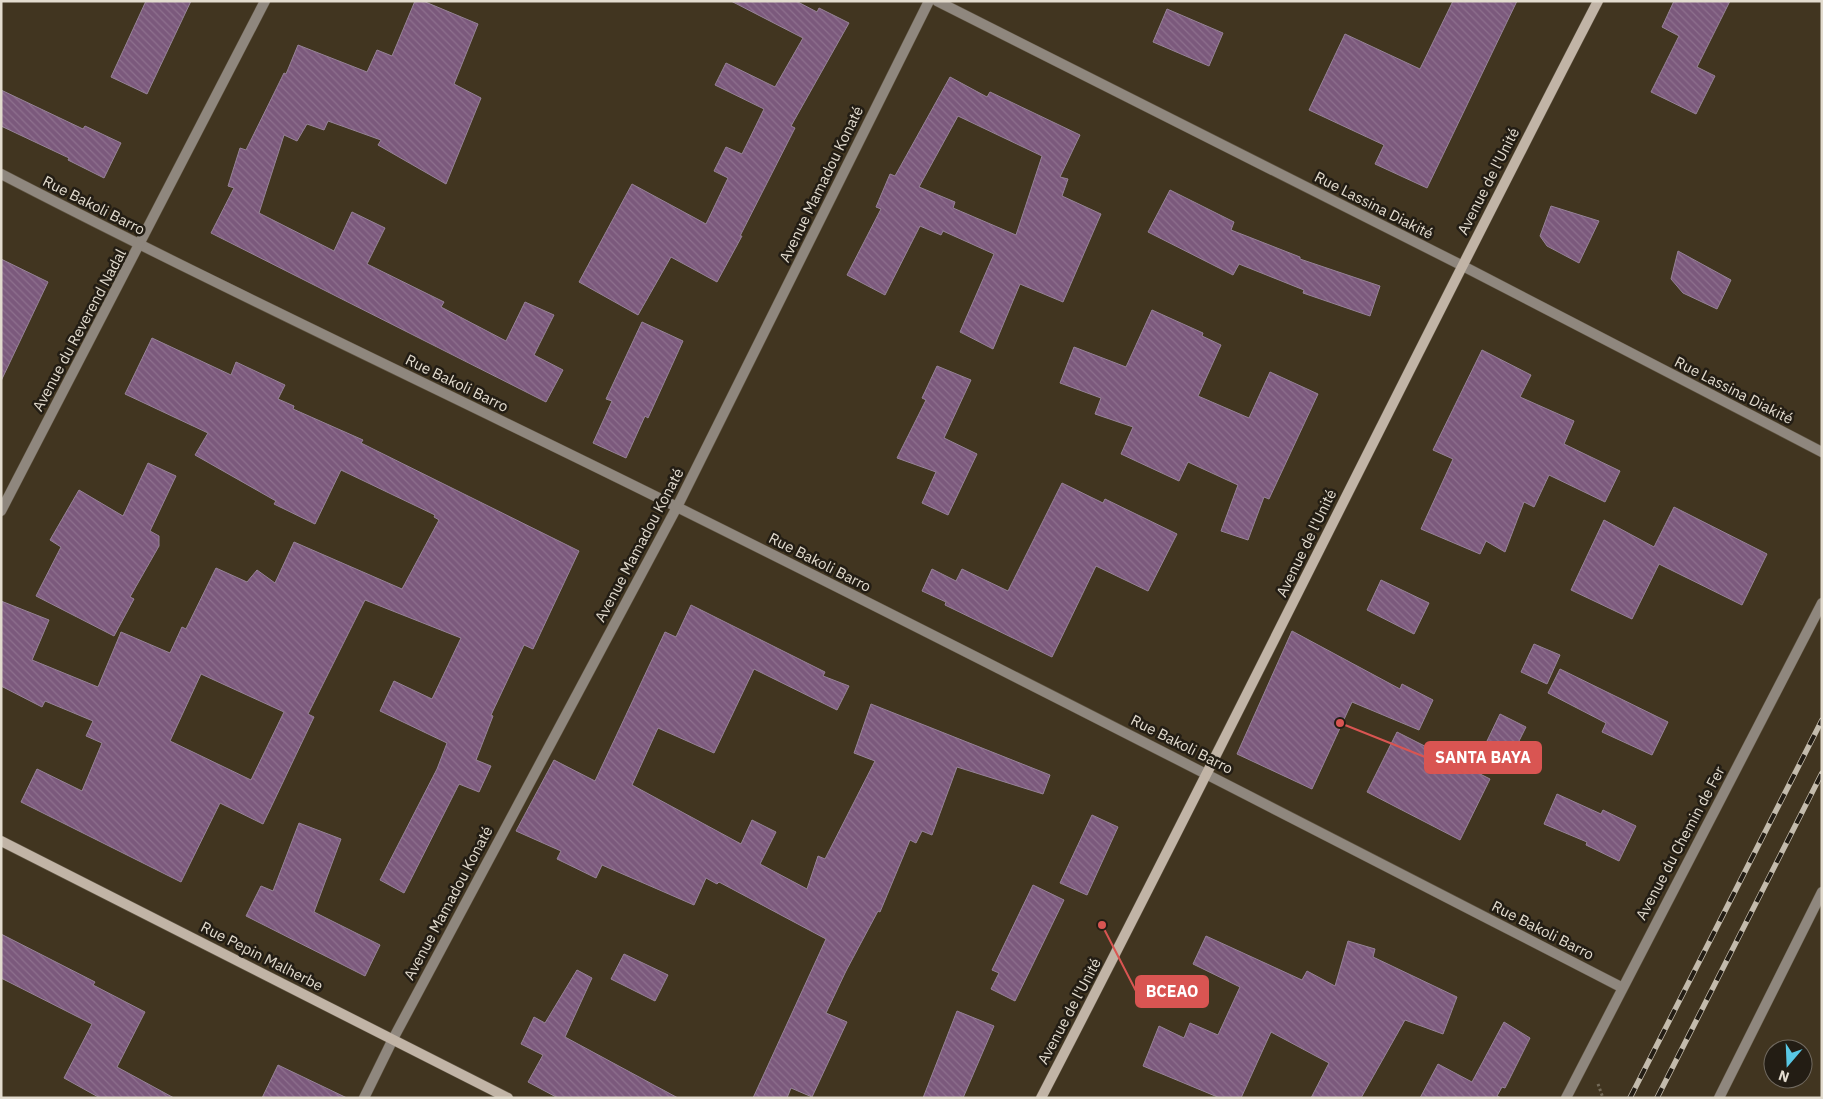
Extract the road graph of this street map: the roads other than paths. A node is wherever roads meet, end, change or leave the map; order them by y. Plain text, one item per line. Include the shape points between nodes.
1 (265, 1) edge
2 (929, 1) edge
3 (937, 1) edge
4 (1598, 1) edge
5 (1, 174) edge
6 (140, 246) junction
7 (1461, 265) junction
8 (1822, 452) edge
9 (677, 507) junction
10 (1, 511) edge
11 (1822, 603) edge
12 (1208, 774) junction
13 (1, 841) edge
14 (1822, 892) edge
15 (1621, 987) junction
16 (393, 1039) junction
17 (364, 1098) edge
18 (508, 1098) edge
19 (1041, 1098) edge
20 (1566, 1098) edge
21 (1719, 1098) edge

1 - 6 street, Avenue du Reverend Nadal
2 - 9 street, Avenue Mamadou Konaté
3 - 7 street, Rue Lassina Diakité
4 - 7 street, Avenue de l'Unité
5 - 6 street, Rue Bakoli Barro
6 - 9 street, Rue Bakoli Barro
6 - 10 street, Avenue du Reverend Nadal
7 - 8 street, Rue Lassina Diakité
7 - 12 street, Avenue de l'Unité
9 - 12 street, Rue Bakoli Barro
9 - 16 street, Avenue Mamadou Konaté
11 - 15 street, Avenue du Chemin de Fer
12 - 15 street, Rue Bakoli Barro
12 - 19 street, Avenue de l'Unité
13 - 16 street, Rue Pepin Malherbe
14 - 21 street
15 - 20 street, Avenue du Chemin de Fer
16 - 17 street, Avenue Mamadou Konaté
16 - 18 street, Rue Pepin Malherbe

